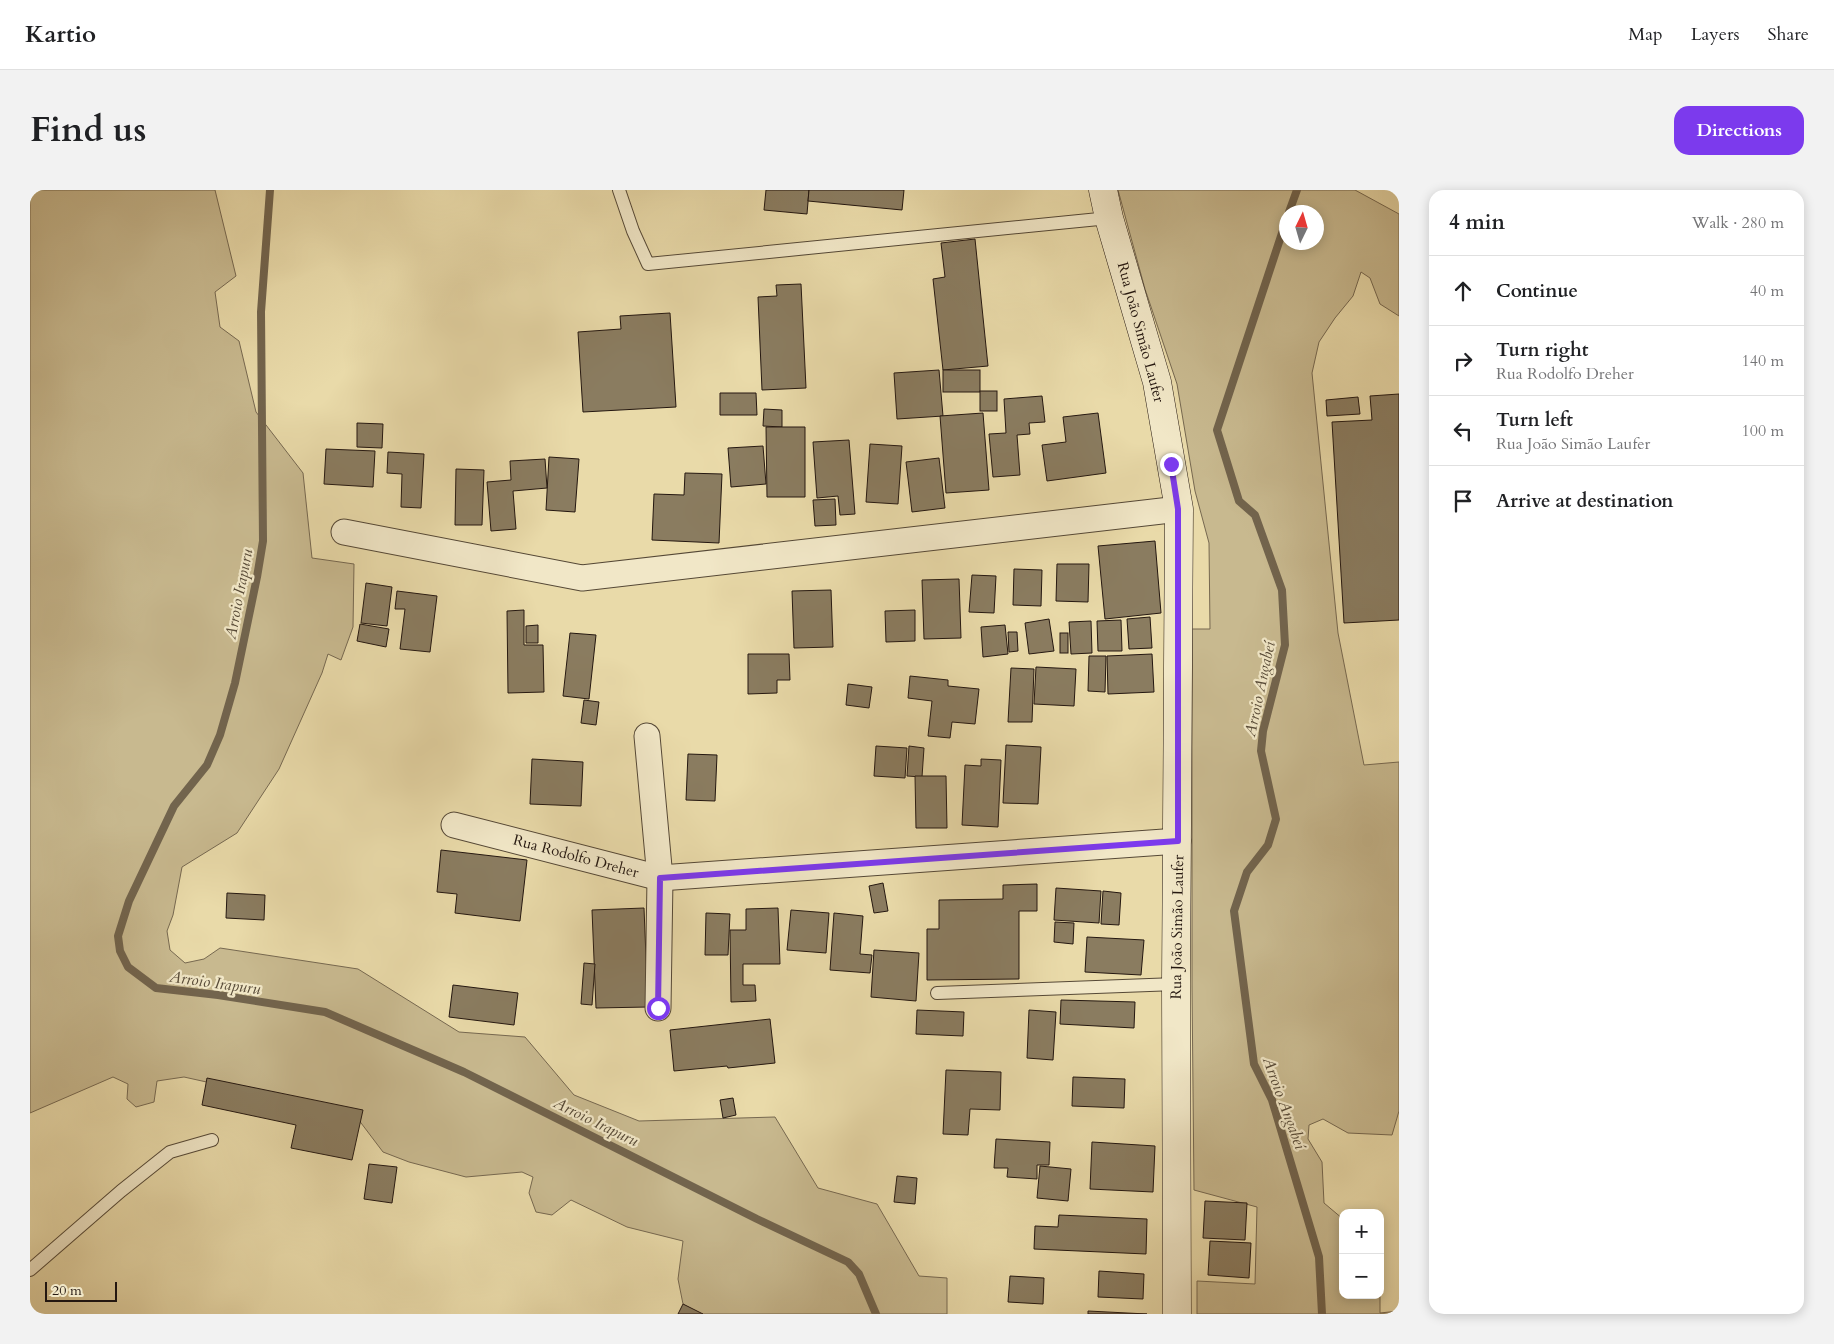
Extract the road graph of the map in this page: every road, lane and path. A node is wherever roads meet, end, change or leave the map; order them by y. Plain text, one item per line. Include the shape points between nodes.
1 (619, 190) edge
2 (1103, 190) edge
3 (1109, 218) junction
4 (1178, 509) junction
5 (344, 532) dead end
6 (647, 736) dead end
7 (454, 824) dead end
8 (1178, 841) junction
9 (660, 878) junction
10 (1176, 984) junction
11 (937, 993) dead end
12 (658, 1008) dead end
13 (212, 1140) dead end
14 (30, 1270) edge
15 (1177, 1314) edge

1 - 3 lane via 648,264
2 - 3 main road, Rua João Simão Laufer
3 - 4 main road, Rua João Simão Laufer via 1157,382
4 - 5 street via 582,578
4 - 8 main road, Rua João Simão Laufer
6 - 9 street
7 - 9 street, Rua Rodolfo Dreher
8 - 9 street, Rua Rodolfo Dreher
8 - 10 main road, Rua João Simão Laufer
9 - 12 street
10 - 11 lane
10 - 15 main road, Rua João Simão Laufer
13 - 14 lane via 170,1152

